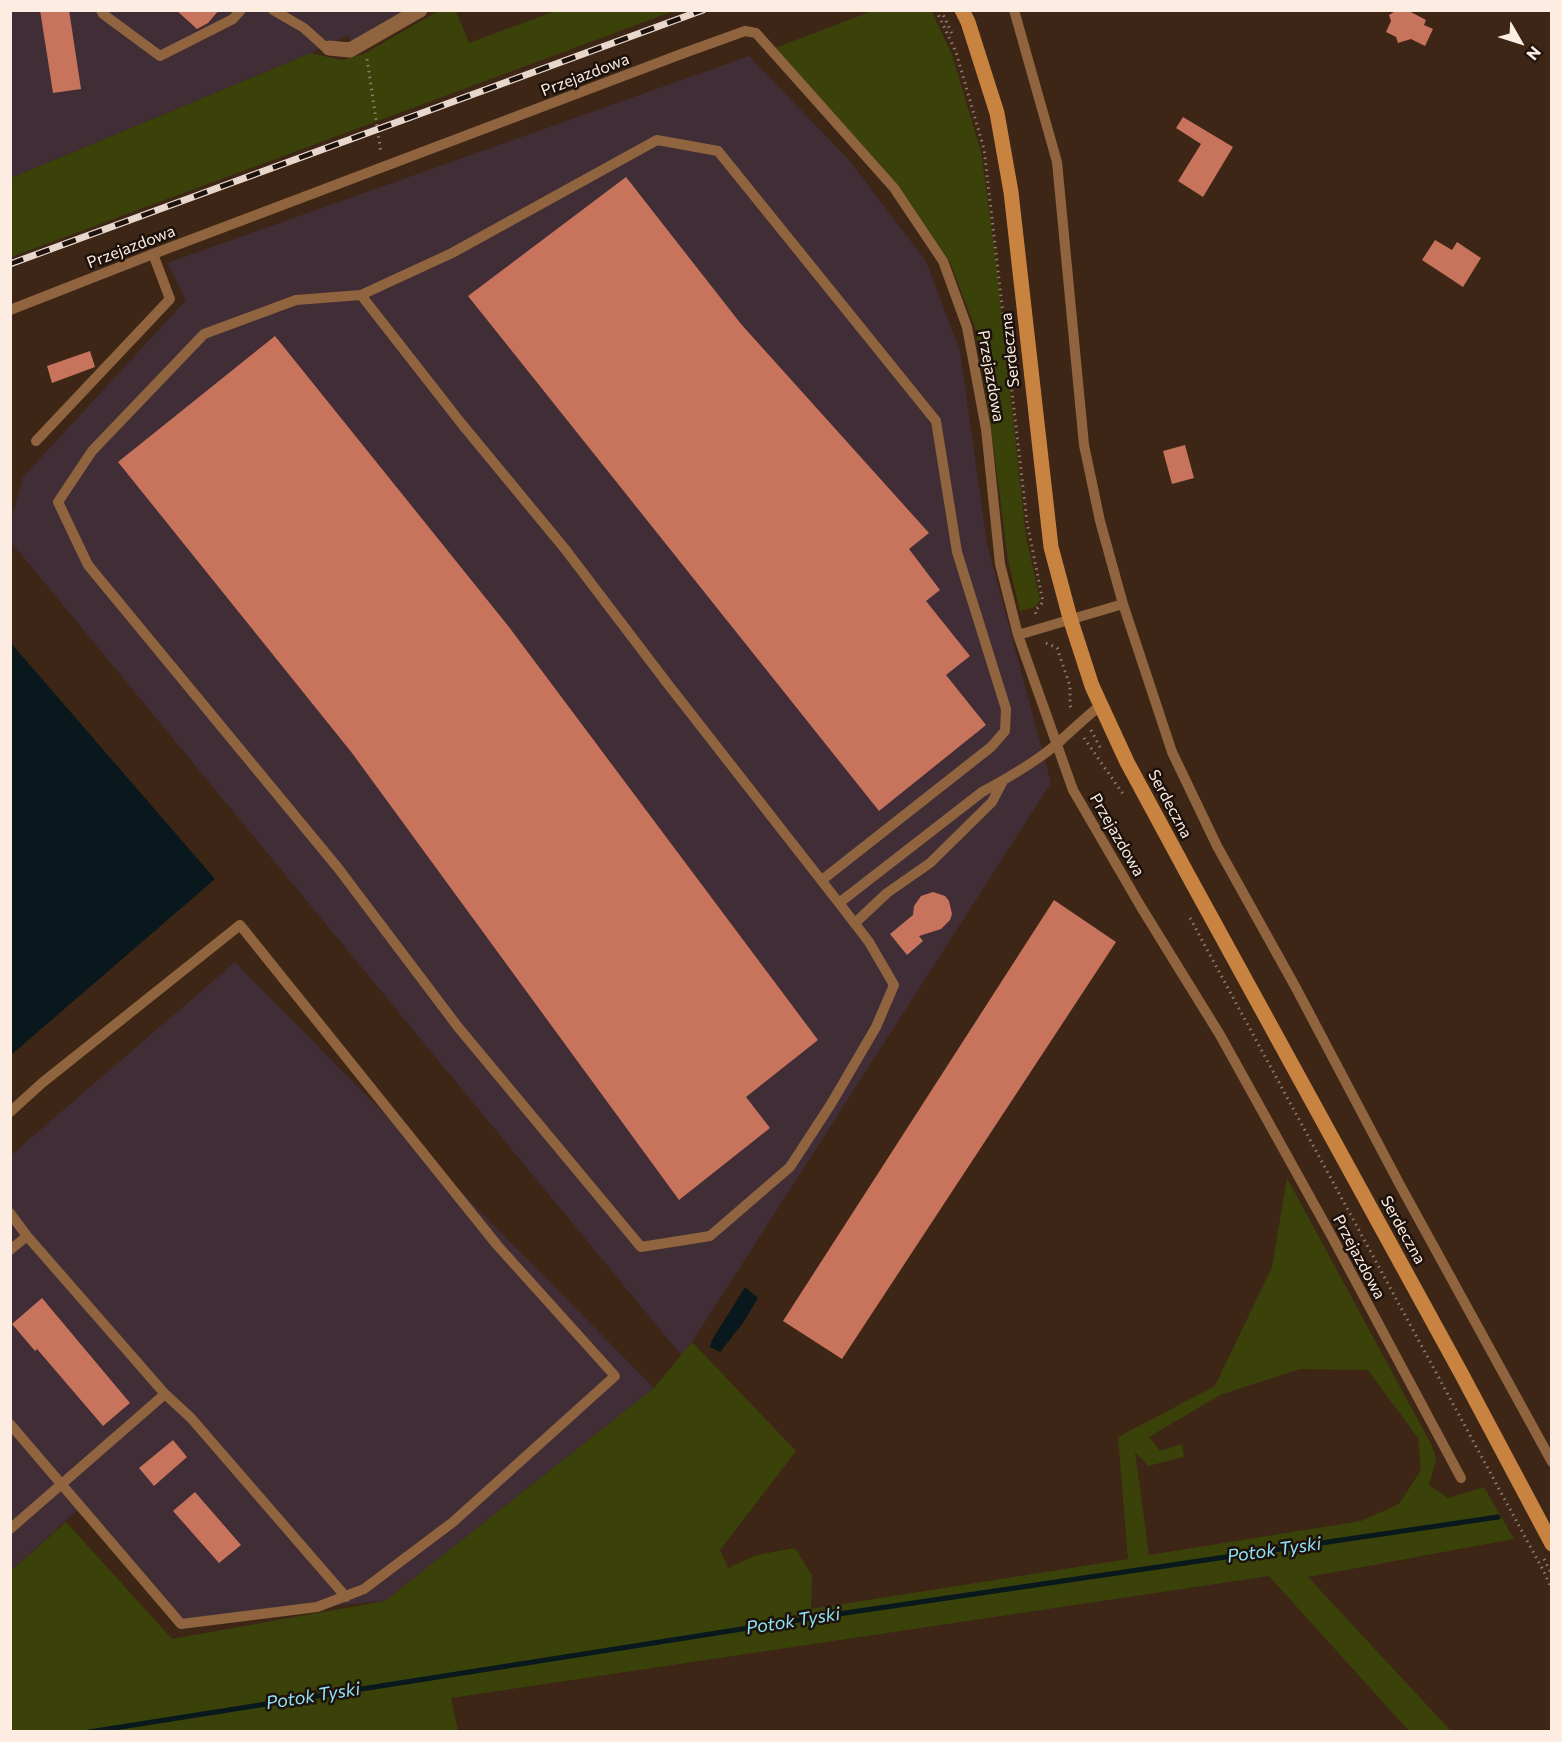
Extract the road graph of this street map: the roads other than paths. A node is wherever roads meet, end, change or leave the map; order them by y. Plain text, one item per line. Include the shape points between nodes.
1 (101, 10) edge
2 (241, 10) edge
3 (273, 10) edge
4 (420, 10) edge
5 (962, 10) edge
6 (1014, 10) edge
7 (329, 48) joint
8 (153, 254) junction
9 (361, 295) junction
10 (10, 310) edge
11 (36, 441) dead end
12 (1124, 604) junction
13 (1070, 618) junction
14 (1018, 635) junction
15 (1101, 705) junction
16 (1057, 744) junction
17 (1004, 780) junction
18 (822, 880) junction
19 (839, 903) junction
20 (855, 923) junction
21 (10, 1112) edge
22 (10, 1213) edge
23 (27, 1236) junction
24 (10, 1250) edge
25 (165, 1394) junction
26 (10, 1424) edge
27 (1551, 1462) edge
28 (1461, 1478) dead end
29 (62, 1485) junction
30 (10, 1529) edge
31 (1551, 1544) edge
32 (346, 1597) junction

1 - 2 lane via 160,56 233,19
3 - 7 lane
4 - 7 street via 351,50
5 - 13 street, Serdeczna via 997,113 1011,192 1051,547
6 - 12 lane via 1057,162 1084,445 1100,521
8 - 10 lane, Przejazdowa
8 - 11 lane via 170,299
8 - 14 lane, Przejazdowa via 745,31 756,33 894,188 943,261 967,327 986,429 1000,564
9 - 18 lane via 565,549
9 - 18 lane via 452,253 657,140 718,152 936,421 957,552 1006,709 1005,731 991,747
9 - 20 lane via 296,300 204,334 92,451 58,502 88,565 338,868 458,1027 641,1247 710,1236 790,1167 876,1027 894,985
12 - 13 lane
12 - 27 lane via 1172,752 1217,846
13 - 14 lane
13 - 15 street, Serdeczna
14 - 16 lane, Przejazdowa
15 - 16 lane
15 - 31 street, Serdeczna via 1127,762
16 - 17 lane
16 - 28 lane, Przejazdowa via 1073,790 1220,1035
17 - 19 lane via 982,792
17 - 20 lane via 992,802 930,863 887,893
18 - 19 lane
19 - 20 lane
21 - 32 lane via 240,925 496,1245 615,1376 453,1522 364,1589
22 - 23 lane
23 - 24 lane
23 - 25 lane
25 - 29 lane
25 - 32 lane via 191,1418
26 - 29 lane
29 - 30 lane
29 - 32 lane via 181,1624 317,1606

